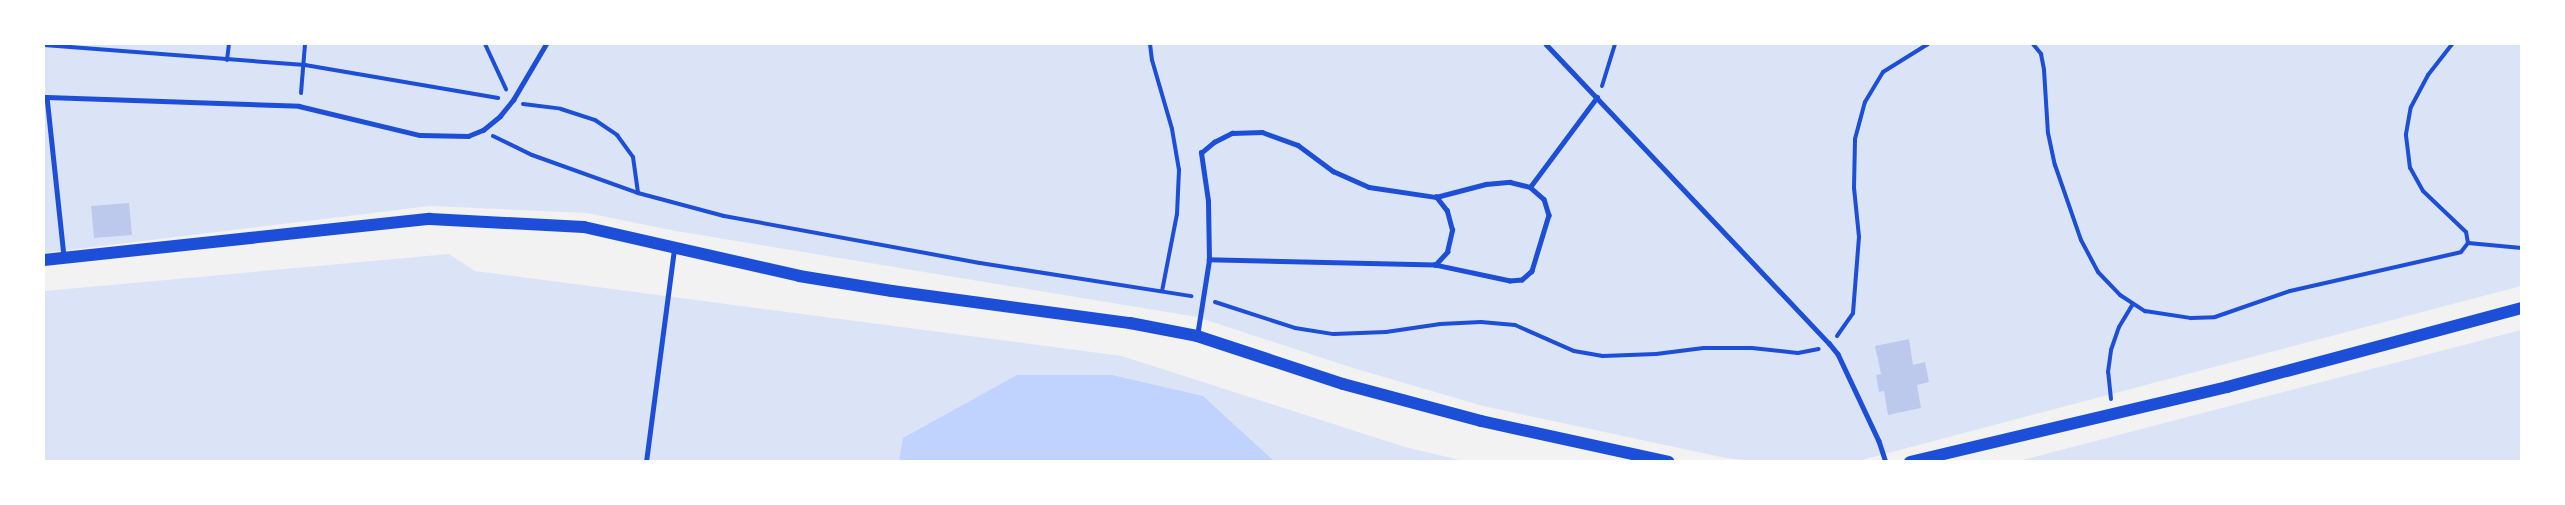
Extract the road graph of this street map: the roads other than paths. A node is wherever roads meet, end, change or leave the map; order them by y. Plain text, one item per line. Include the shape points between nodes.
1 (546, 44) edge
2 (1546, 44) edge
3 (45, 97) edge
4 (1597, 97) junction
5 (1530, 187) junction
6 (1436, 197) junction
7 (675, 247) junction
8 (64, 258) junction
9 (1209, 260) junction
10 (44, 261) edge
11 (1435, 265) junction
12 (2522, 308) edge
13 (1197, 336) junction
14 (646, 462) edge
15 (1669, 462) edge
16 (1886, 462) edge
17 (1910, 462) edge

1 - 3 lane via 500,116 468,136 420,135 299,106
2 - 4 lane
3 - 8 lane
4 - 5 lane
4 - 16 lane via 1829,343
5 - 6 lane via 1510,182 1486,184
5 - 11 lane via 1545,199 1549,215 1532,271 1522,280 1510,281
6 - 9 lane via 1369,188 1333,171 1298,145 1262,132 1232,133 1200,153 1208,201
6 - 11 lane via 1446,210 1452,230 1447,252
7 - 8 main road via 584,227 430,219
7 - 13 main road via 799,276
7 - 14 lane
8 - 10 main road
9 - 11 lane
9 - 13 lane
12 - 17 main road via 2227,387
13 - 15 main road via 1344,384 1481,422

